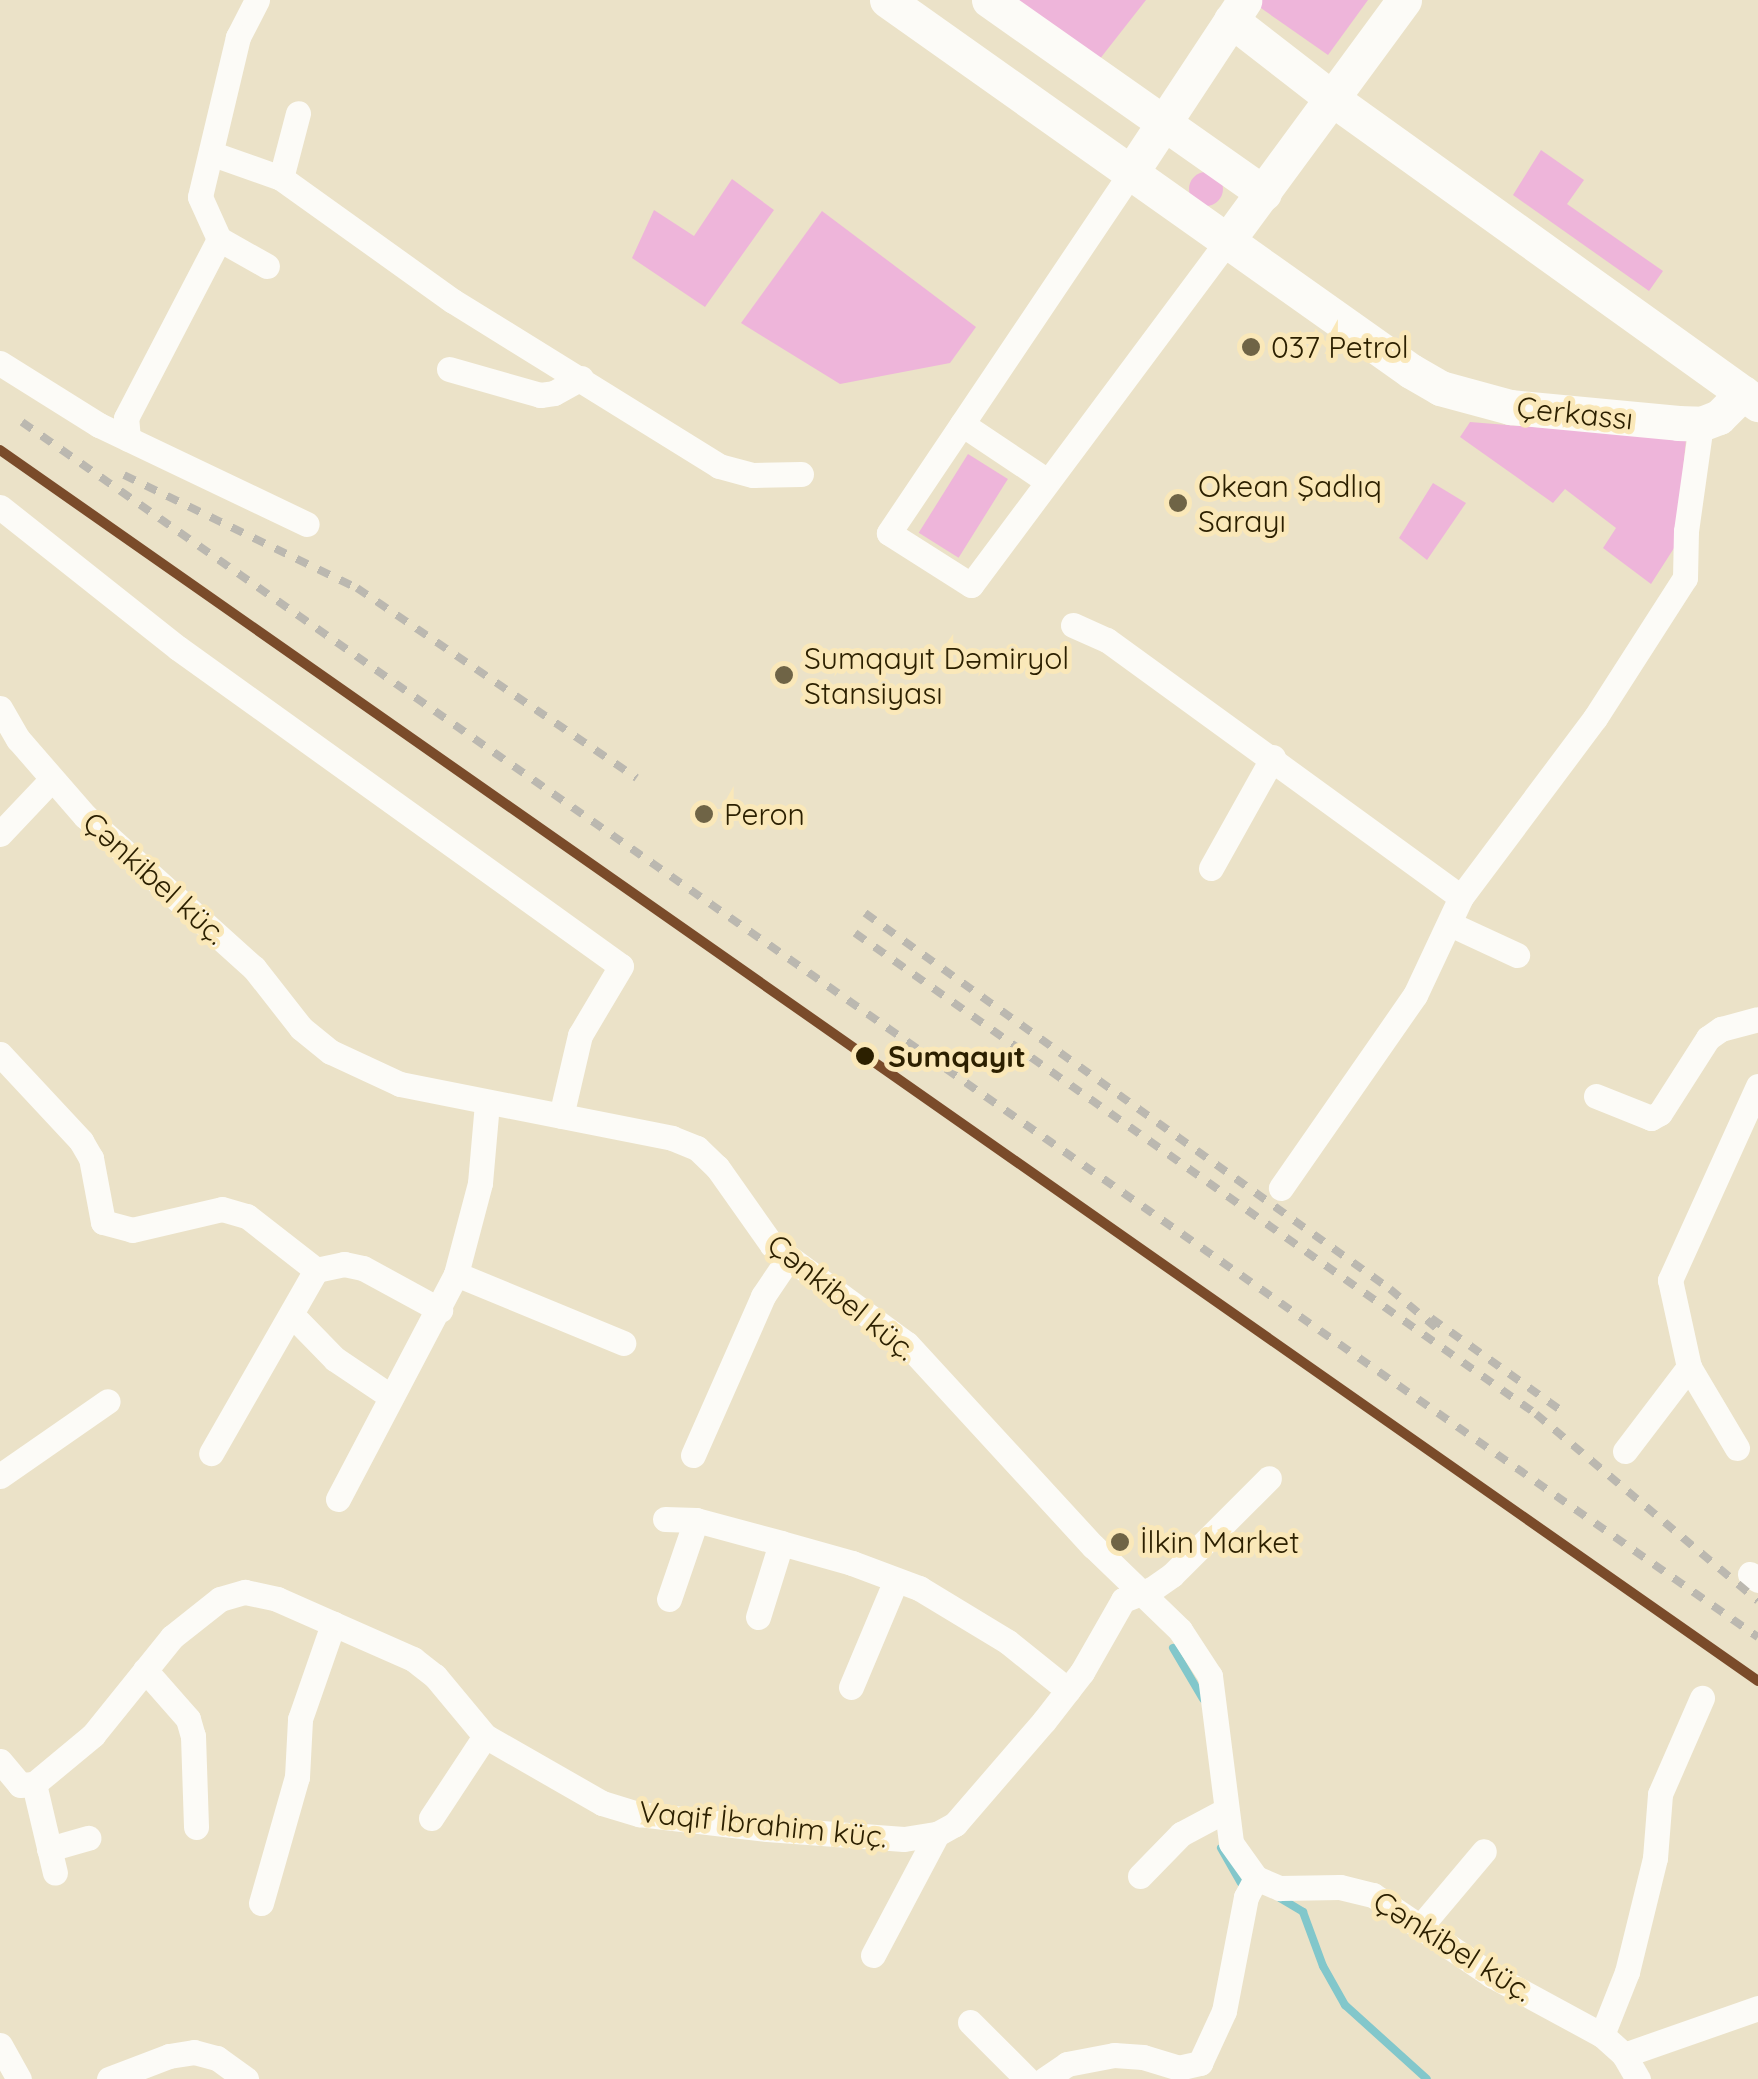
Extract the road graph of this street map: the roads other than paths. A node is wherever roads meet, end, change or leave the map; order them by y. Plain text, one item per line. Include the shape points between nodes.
1 (257, 0) edge
2 (887, 0) edge
3 (989, 0) edge
4 (1404, 0) edge
5 (1238, 10) edge
6 (1334, 100) junction
7 (298, 113) dead end
8 (1162, 122) junction
9 (213, 154) junction
10 (1132, 171) junction
11 (281, 178) junction
12 (1264, 193) junction
13 (219, 240) junction
14 (1227, 241) junction
15 (267, 266) dead end
16 (0, 363) edge
17 (449, 369) dead end
18 (581, 378) junction
19 (1750, 399) edge
20 (962, 424) junction
21 (1701, 424) junction
22 (128, 439) junction
23 (801, 474) dead end
24 (1047, 481) junction
25 (0, 507) edge
26 (308, 524) dead end
27 (1073, 625) dead end
28 (0, 708) edge
29 (1273, 758) junction
30 (51, 780) junction
31 (0, 834) edge
32 (1212, 868) dead end
33 (1461, 897) junction
34 (1450, 924) junction
35 (1517, 954) dead end
36 (1758, 1020) edge
37 (0, 1054) edge
38 (1758, 1086) edge
39 (1596, 1096) dead end
40 (487, 1104) junction
41 (560, 1116) junction
42 (1281, 1188) dead end
43 (788, 1259) junction
44 (316, 1270) junction
45 (456, 1274) junction
46 (440, 1310) junction
47 (293, 1316) junction
48 (623, 1343) dead end
49 (1689, 1367) junction
50 (390, 1396) junction
51 (108, 1402) dead end
52 (1737, 1448) dead end
53 (1625, 1451) dead end
54 (211, 1453) dead end
55 (693, 1455) dead end
56 (0, 1476) edge
57 (1270, 1478) dead end
58 (338, 1499) dead end
59 (664, 1519) dead end
60 (696, 1520) junction
61 (782, 1543) junction
62 (896, 1580) junction
63 (1144, 1592) junction
64 (669, 1599) dead end
65 (758, 1617) dead end
66 (333, 1624) junction
67 (146, 1670) junction
68 (851, 1687) dead end
69 (1068, 1690) junction
70 (1702, 1698) dead end
71 (486, 1736) junction
72 (0, 1761) edge
73 (34, 1784) junction
74 (1226, 1810) junction
75 (430, 1818) dead end
76 (196, 1828) dead end
77 (937, 1834) junction
78 (88, 1838) dead end
79 (1484, 1850) dead end
80 (1140, 1876) dead end
81 (1256, 1878) junction
82 (260, 1904) dead end
83 (1420, 1927) junction
84 (874, 1954) dead end
85 (1758, 2008) edge
86 (970, 2022) dead end
87 (1602, 2035) junction
88 (0, 2046) edge
89 (1624, 2055) junction
90 (1194, 2074) edge
91 (18, 2079) edge
92 (109, 2079) edge
93 (246, 2079) edge
94 (1027, 2079) edge
95 (1044, 2079) edge
96 (1638, 2079) edge

1 - 9 street via 238,36
2 - 10 street, Çerkassı
3 - 8 street
4 - 6 street
5 - 6 street
5 - 8 street
6 - 12 street
6 - 19 street
7 - 11 street
8 - 10 street
8 - 12 street
9 - 11 street
9 - 13 street via 200,198
10 - 14 street, Çerkassı
10 - 20 street
11 - 18 street via 453,301
12 - 14 street
13 - 15 street
13 - 22 street via 126,418
14 - 21 street, Çerkassı via 1411,371 1463,396 1510,407
14 - 24 street
16 - 22 street
17 - 18 street via 540,395
18 - 23 street via 719,466 753,475
19 - 21 street
20 - 24 street
20 - 24 street via 889,534 970,584
21 - 33 street via 1685,578 1594,718
22 - 26 street
25 - 41 street via 178,648 621,966 580,1036
27 - 29 street via 1107,640
28 - 30 street, Çənkibel küç.
29 - 32 street
29 - 33 street
30 - 31 street
30 - 40 street, Çənkibel küç. via 254,968 301,1028 331,1052 400,1084
33 - 34 street
34 - 35 street
34 - 42 street via 1414,994
36 - 39 street via 1708,1038 1651,1118
37 - 44 street via 91,1158 103,1222 132,1230 222,1210 247,1216
38 - 49 street via 1674,1264 1672,1299
40 - 41 street, Çənkibel küç.
40 - 45 street via 480,1183
41 - 43 street, Çənkibel küç. via 697,1148
43 - 55 street via 763,1296
43 - 63 street, Çənkibel küç. via 907,1344 1093,1546
44 - 46 street via 363,1268
44 - 47 street
45 - 46 street
45 - 48 street
46 - 50 street
47 - 50 street via 336,1359
47 - 54 street
49 - 52 street
49 - 53 street
50 - 58 street
51 - 56 street
57 - 63 street via 1172,1575
59 - 60 street
60 - 61 street
60 - 64 street
61 - 62 street
61 - 65 street
62 - 68 street
62 - 69 street via 1008,1642
63 - 69 street via 1123,1600
63 - 74 street, Çənkibel küç. via 1210,1676
66 - 67 street, Vaqif İbrahim küç. via 245,1592 200,1611
66 - 71 street, Vaqif İbrahim küç. via 414,1659
66 - 82 street via 300,1719 296,1777
67 - 73 street, Vaqif İbrahim küç. via 93,1735
67 - 76 street via 188,1719
69 - 77 street via 955,1824
70 - 87 street via 1660,1794 1651,1877 1627,1972
71 - 75 street
71 - 77 street, Vaqif İbrahim küç. via 602,1802 639,1814 884,1838
72 - 73 street via 20,1784
73 - 78 street via 52,1861
74 - 80 street via 1182,1834
74 - 81 street, Çənkibel küç. via 1236,1855
77 - 84 street
79 - 83 street
81 - 83 street, Çənkibel küç. via 1300,1891 1357,1888
81 - 90 street via 1246,1896 1224,2011
83 - 87 street, Çənkibel küç. via 1491,1975
85 - 89 street
86 - 94 street
87 - 89 street, Çənkibel küç.
88 - 91 street
89 - 96 street, Çənkibel küç.
90 - 95 street via 1114,2055 1067,2064
92 - 93 street via 194,2052 217,2058

